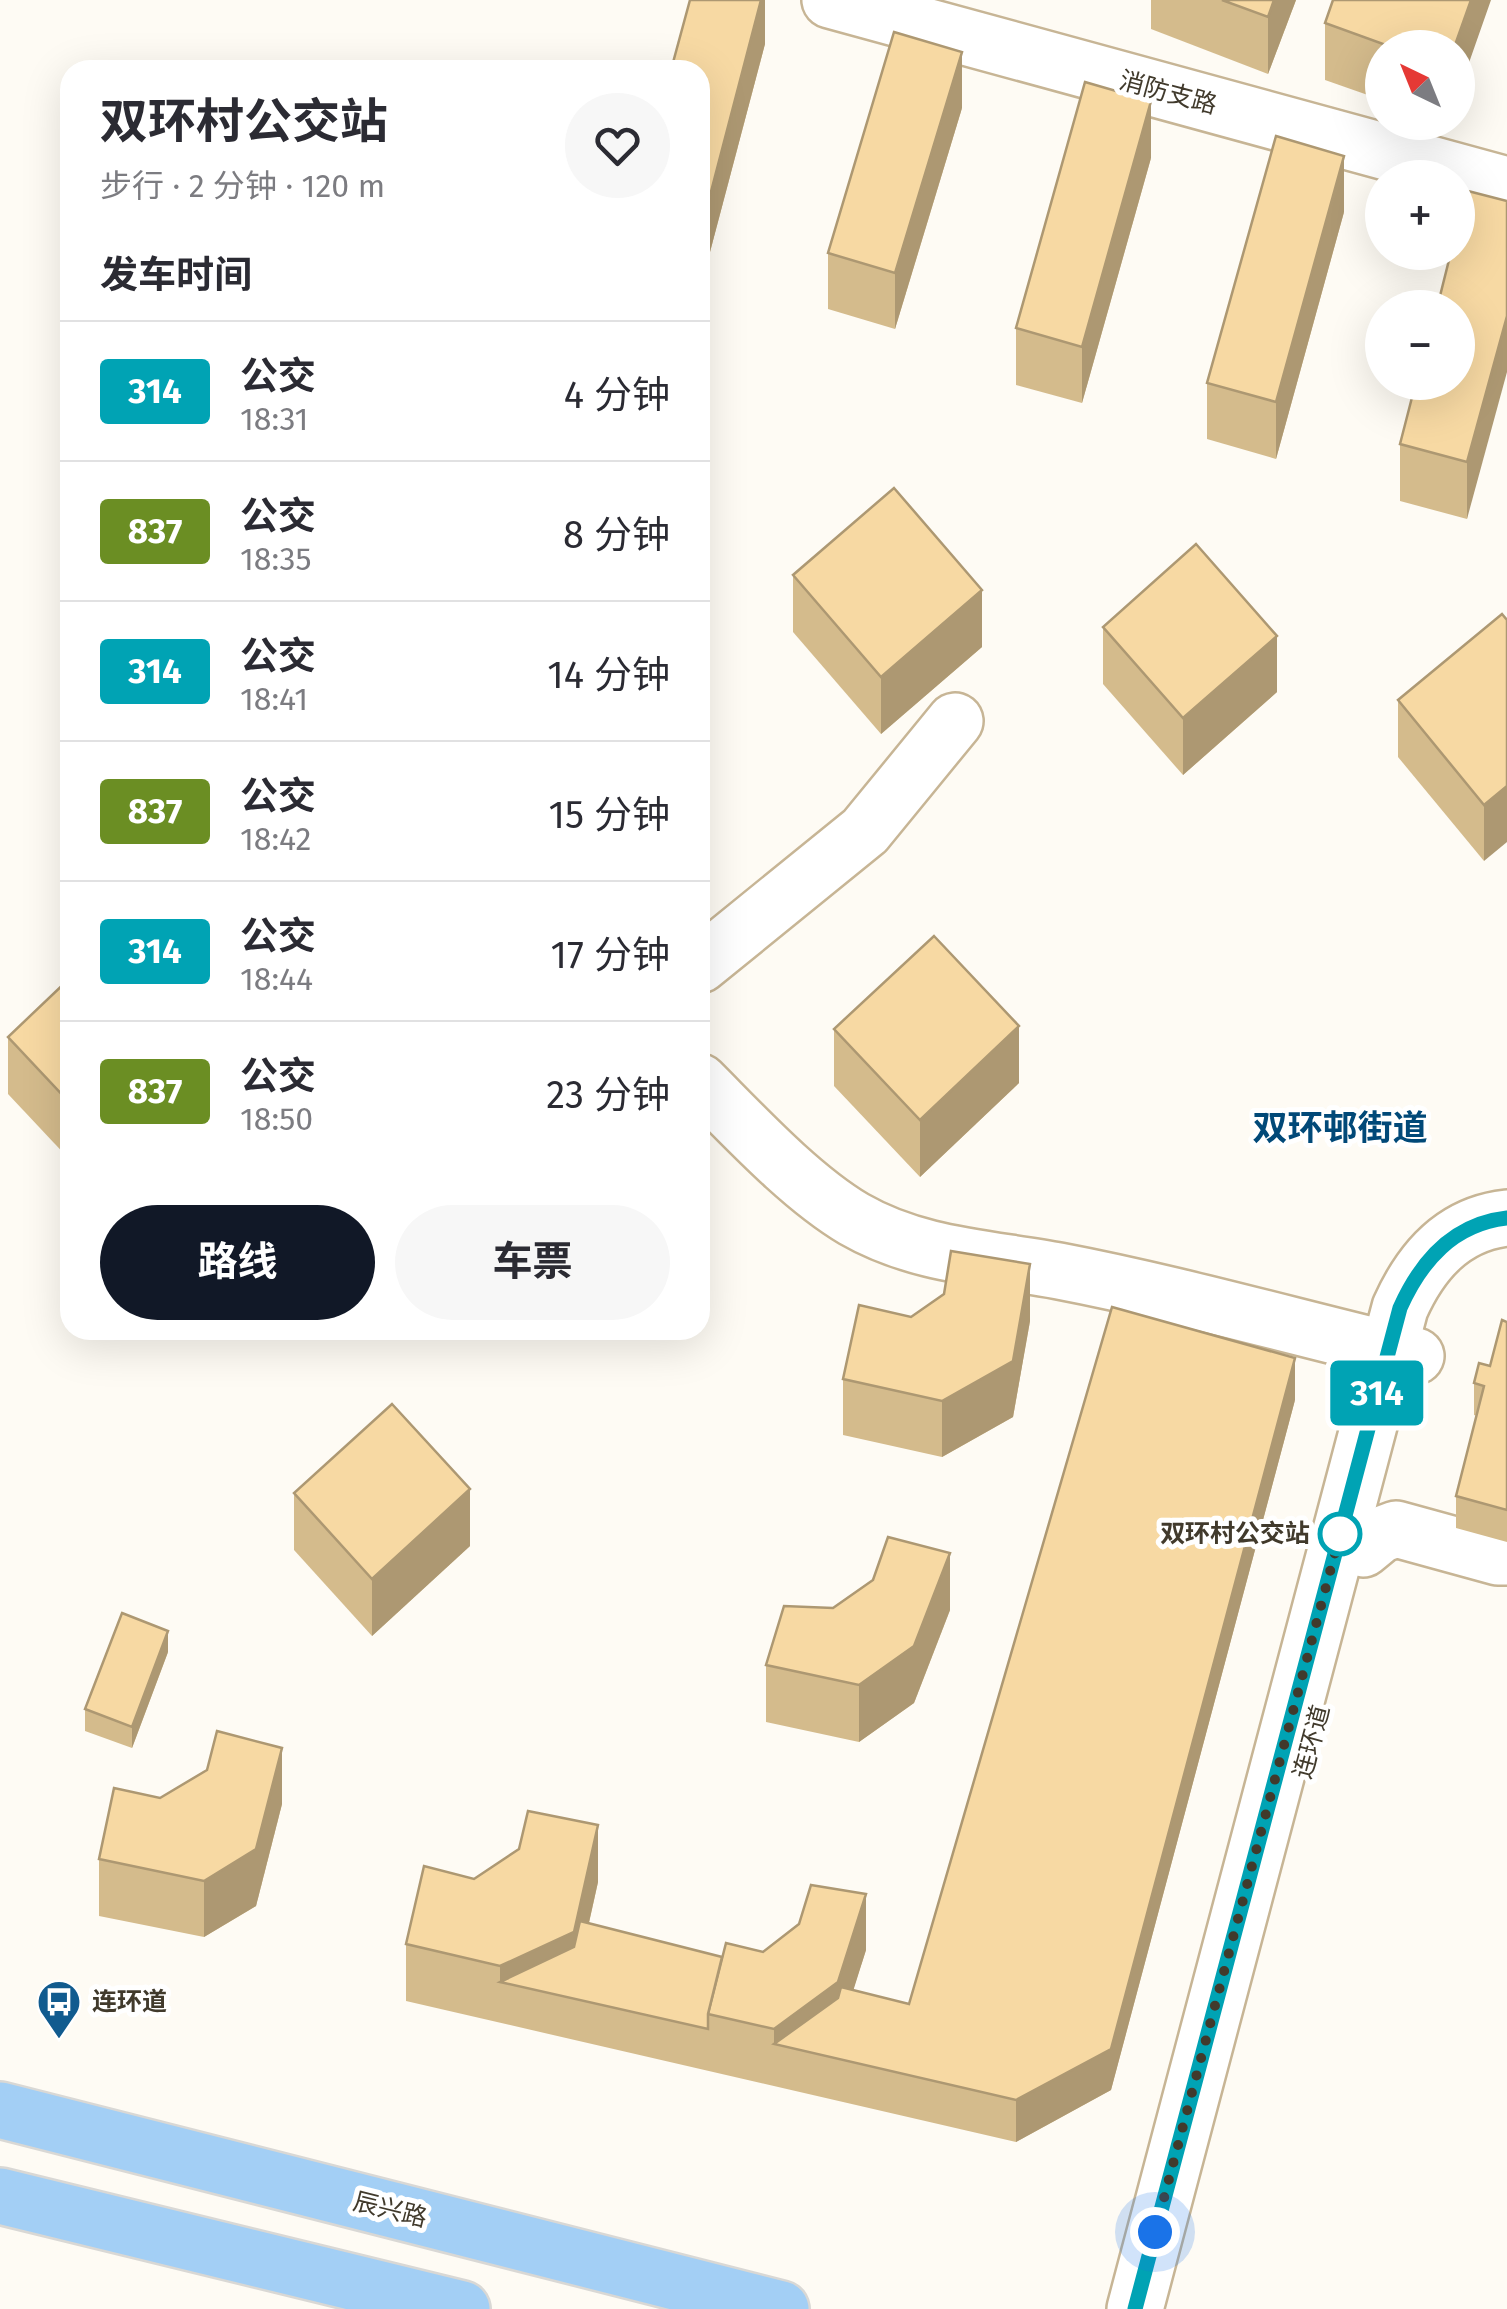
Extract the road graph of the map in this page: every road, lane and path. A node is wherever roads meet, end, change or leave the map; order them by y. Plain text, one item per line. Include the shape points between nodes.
1 (830, 0) edge
2 (1507, 185) edge
3 (955, 722) dead end
4 (710, 957) edge
5 (710, 1092) edge
6 (1504, 1224) edge
7 (1402, 1353) junction
8 (1364, 1550) junction
9 (1507, 1557) edge
10 (0, 2110) edge
11 (0, 2196) edge
12 (462, 2309) edge
13 (781, 2309) edge
14 (1134, 2309) edge
15 (1160, 2309) edge

1 - 2 street, 消防支路
3 - 4 street via 864,831
5 - 7 street via 810,1185 851,1218 889,1236 955,1257 1059,1271
6 - 7 street via 1472,1226 1431,1255 1400,1308
7 - 8 street, 连环道
7 - 14 street
8 - 9 street via 1396,1529
8 - 15 street, 连环道
10 - 13 main road, 辰兴路
11 - 12 main road

